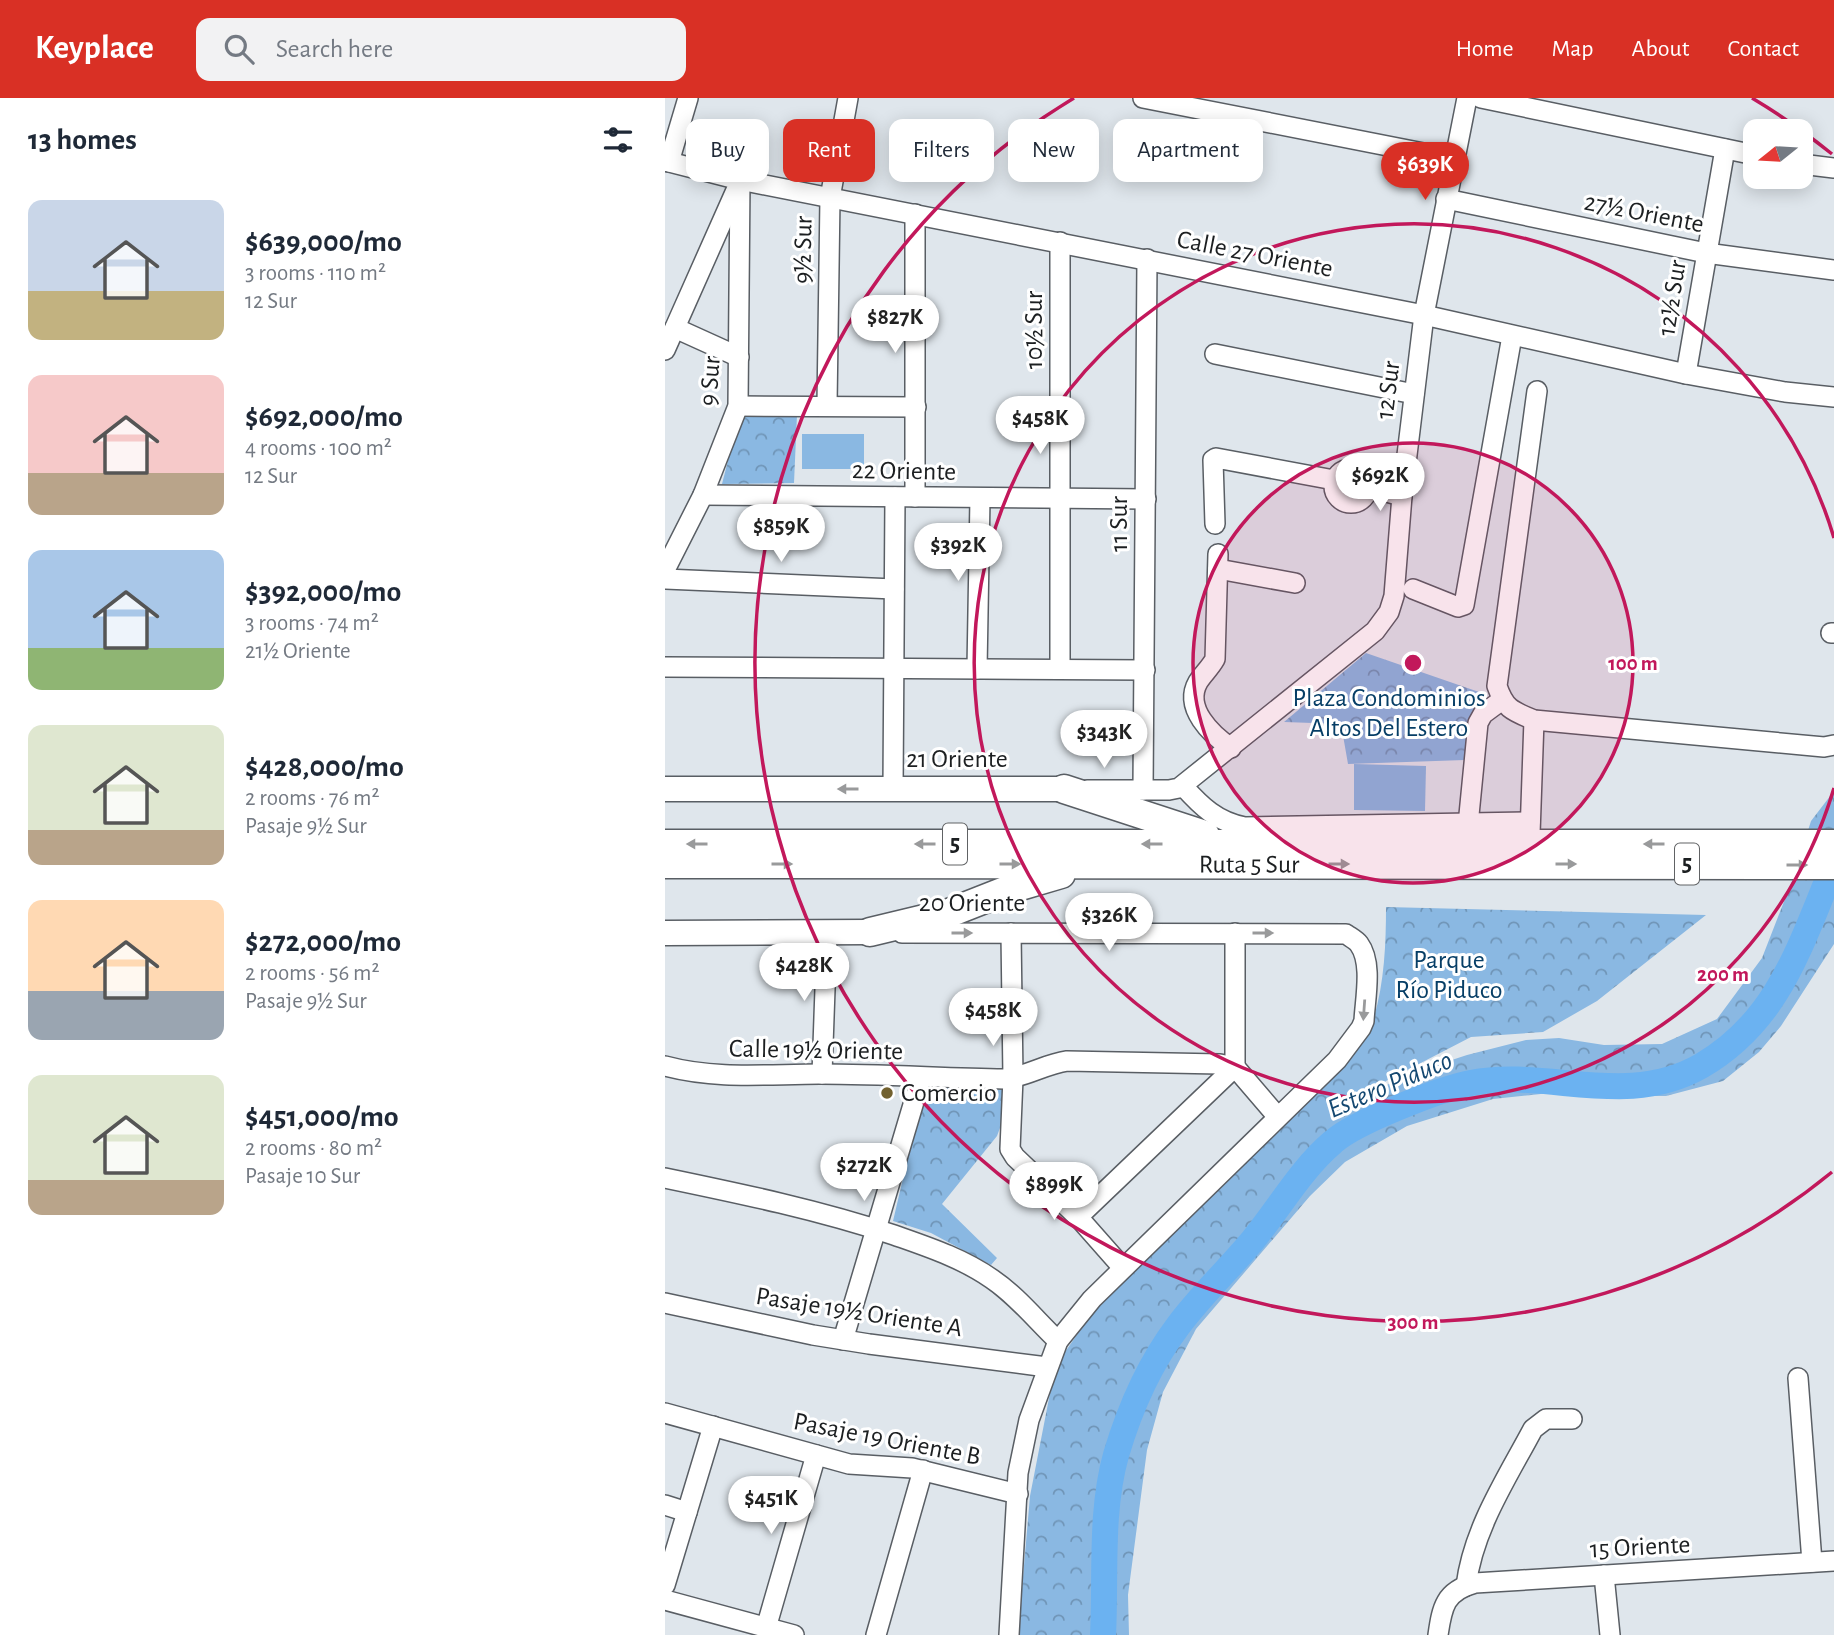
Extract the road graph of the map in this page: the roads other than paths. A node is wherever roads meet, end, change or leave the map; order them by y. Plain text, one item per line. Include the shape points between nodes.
1 (688, 98) edge
2 (848, 98) edge
3 (1143, 98) edge
4 (1467, 98) edge
5 (1481, 98) edge
6 (1175, 101) edge
7 (1725, 149) junction
8 (1743, 153) edge
9 (1454, 159) junction
10 (667, 161) edge
11 (1813, 165) edge
12 (686, 166) edge
13 (1834, 167) edge
14 (739, 182) edge
15 (740, 182) edge
16 (750, 182) edge
17 (830, 198) junction
18 (1446, 200) junction
19 (915, 214) junction
20 (1060, 242) junction
21 (1706, 253) junction
22 (1147, 259) junction
23 (1834, 270) edge
24 (1424, 315) junction
25 (674, 328) junction
26 (1512, 336) junction
27 (665, 350) edge
28 (1215, 354) dead end
29 (739, 356) junction
30 (1686, 373) junction
31 (1537, 391) dead end
32 (1414, 394) junction
33 (1834, 397) edge
34 (827, 405) junction
35 (738, 406) junction
36 (916, 407) junction
37 (703, 495) junction
38 (1402, 496) junction
39 (895, 497) junction
40 (915, 497) junction
41 (980, 498) junction
42 (1060, 498) junction
43 (1146, 499) junction
44 (1215, 524) dead end
45 (665, 570) edge
46 (665, 579) edge
47 (1295, 583) dead end
48 (894, 589) junction
49 (1413, 589) dead end
50 (665, 667) edge
51 (894, 669) junction
52 (977, 669) junction
53 (1060, 670) junction
54 (1145, 670) junction
55 (1502, 700) junction
56 (1534, 720) junction
57 (1834, 745) edge
58 (1231, 748) junction
59 (1183, 786) junction
60 (665, 789) edge
61 (893, 789) junction
62 (1064, 789) junction
63 (1143, 790) junction
64 (1468, 825) junction
65 (1530, 833) junction
66 (665, 844) edge
67 (1245, 844) junction
68 (1834, 844) edge
69 (1766, 854) junction
70 (665, 864) edge
71 (1099, 864) junction
72 (1834, 864) edge
73 (827, 932) junction
74 (870, 932) junction
75 (665, 933) edge
76 (1011, 933) junction
77 (1235, 933) junction
78 (665, 1066) edge
79 (1235, 1067) junction
80 (822, 1074) junction
81 (921, 1077) junction
82 (1013, 1078) junction
83 (1277, 1116) junction
84 (665, 1178) edge
85 (1078, 1217) junction
86 (877, 1230) junction
87 (1123, 1268) junction
88 (665, 1303) edge
89 (843, 1340) junction
90 (1058, 1341) junction
91 (1047, 1367) junction
92 (1798, 1378) dead end
93 (665, 1413) edge
94 (1572, 1419) dead end
95 (713, 1426) junction
96 (816, 1455) junction
97 (923, 1470) junction
98 (1018, 1494) junction
99 (665, 1505) edge
100 (687, 1511) junction
101 (1834, 1561) edge
102 (1812, 1562) junction
103 (1604, 1575) junction
104 (665, 1585) edge
105 (1459, 1590) junction
106 (665, 1600) edge
107 (766, 1628) junction
108 (794, 1635) edge
109 (876, 1635) edge
110 (1009, 1635) edge
111 (1439, 1635) edge
112 (1610, 1635) edge

1 - 10 street
2 - 17 street, 9½ Sur
3 - 6 street
4 - 9 street, 12 Sur
5 - 7 street
6 - 9 street
7 - 8 street
7 - 21 street, 12½ Sur
9 - 18 street, 12 Sur
10 - 12 street, Calle 27 Oriente
11 - 13 street
14 - 25 street
15 - 29 street, 9 Sur
16 - 17 street, Calle 27 Oriente
17 - 19 street, Calle 27 Oriente
17 - 34 street, 9½ Sur
18 - 21 street, 27½ Oriente
18 - 24 street, 12 Sur
19 - 20 street, Calle 27 Oriente
19 - 36 street
20 - 22 street, Calle 27 Oriente
20 - 42 street, 10½ Sur
21 - 23 street, 27½ Oriente
21 - 30 street, 12½ Sur
22 - 24 street, Calle 27 Oriente
22 - 43 street, 11 Sur
24 - 26 street, Calle 27 Oriente
24 - 32 street, 12 Sur
25 - 27 street
25 - 29 street
26 - 30 street, Calle 27 Oriente
26 - 49 street via 1464,605 1458,607
28 - 32 street
29 - 35 street, 9 Sur
30 - 33 street, Calle 27 Oriente
31 - 55 street via 1497,685
32 - 38 street, 12 Sur
34 - 35 street
34 - 36 street
35 - 37 street, 9 Sur
36 - 40 street
37 - 39 street, 22 Oriente
37 - 45 street, 9 Sur
38 - 44 street via 1368,487 1366,477 1354,469 1340,472 1334,480 1216,458
38 - 58 street, 12 Sur via 1394,596 1385,619
39 - 40 street, 22 Oriente
39 - 48 street
40 - 41 street, 22 Oriente
41 - 42 street, 22 Oriente
41 - 52 street
42 - 43 street, 22 Oriente
42 - 53 street, 10½ Sur
43 - 54 street, 11 Sur
46 - 48 street
47 - 58 street via 1218,561 1215,659 1197,683 1194,699 1201,721
48 - 51 street
50 - 51 street
51 - 52 street
51 - 61 street
52 - 53 street
53 - 54 street
54 - 63 street, 11 Sur
55 - 56 street via 1511,711
55 - 64 street via 1478,723
56 - 57 street
56 - 65 street
58 - 59 street
59 - 63 street, 21 Oriente
59 - 64 street via 1216,817 1245,827
61 -> 60 main road, 21 Oriente
61 - 62 main road, 21 Oriente
62 - 63 street, 21 Oriente
62 - 67 highway via 1188,831
64 - 65 street
65 - 67 highway, Ruta 5 Sur / 5
69 -> 65 highway, Ruta 5 Sur / 5
67 -> 66 highway, Ruta 5 Sur / 5
68 - 69 highway, Ruta 5 Sur / 5
71 -> 69 highway, Ruta 5 Sur / 5
69 -> 72 highway, Ruta 5 Sur / 5
70 -> 71 highway, Ruta 5 Sur / 5
71 - 74 highway via 1031,882 927,920
73 - 74 main road, 20 Oriente
73 - 75 main road, 20 Oriente
73 - 80 street
74 -> 76 street, 20 Oriente
76 - 77 street, 20 Oriente
76 - 82 street
77 - 79 street
77 -> 83 street, 20 Oriente via 1346,934 1359,944 1364,956 1361,1028 1336,1060
78 - 80 street, Calle 19½ Oriente via 713,1075
79 - 82 street, Calle 19½ Oriente via 1067,1061
79 - 83 street
79 - 85 street
80 - 81 street, Calle 19½ Oriente
81 - 82 street, Calle 19½ Oriente
81 - 86 street
82 - 85 street via 1012,1153
83 - 87 street
84 - 86 street
85 - 87 street
86 - 89 street
86 - 90 street via 977,1269 1008,1291
87 - 90 street
88 - 89 street, Pasaje 19½ Oriente A
89 - 91 street, Pasaje 19½ Oriente A
90 - 91 street
91 - 98 street via 1023,1442
92 - 102 street
93 - 95 street, Pasaje 19 Oriente B
94 - 105 street via 1546,1419 1533,1429 1480,1531
95 - 96 street, Pasaje 19 Oriente B
95 - 100 street
96 - 97 street, Pasaje 19 Oriente B via 860,1465
96 - 107 street
97 - 98 street, Pasaje 19 Oriente B
97 - 109 street
98 - 110 street
99 - 100 street
100 - 104 street
101 - 102 street, 15 Oriente
102 - 103 street, 15 Oriente
103 - 105 street, 15 Oriente via 1484,1583
103 - 112 street
105 - 111 street via 1442,1610
106 - 107 street
107 - 108 street

